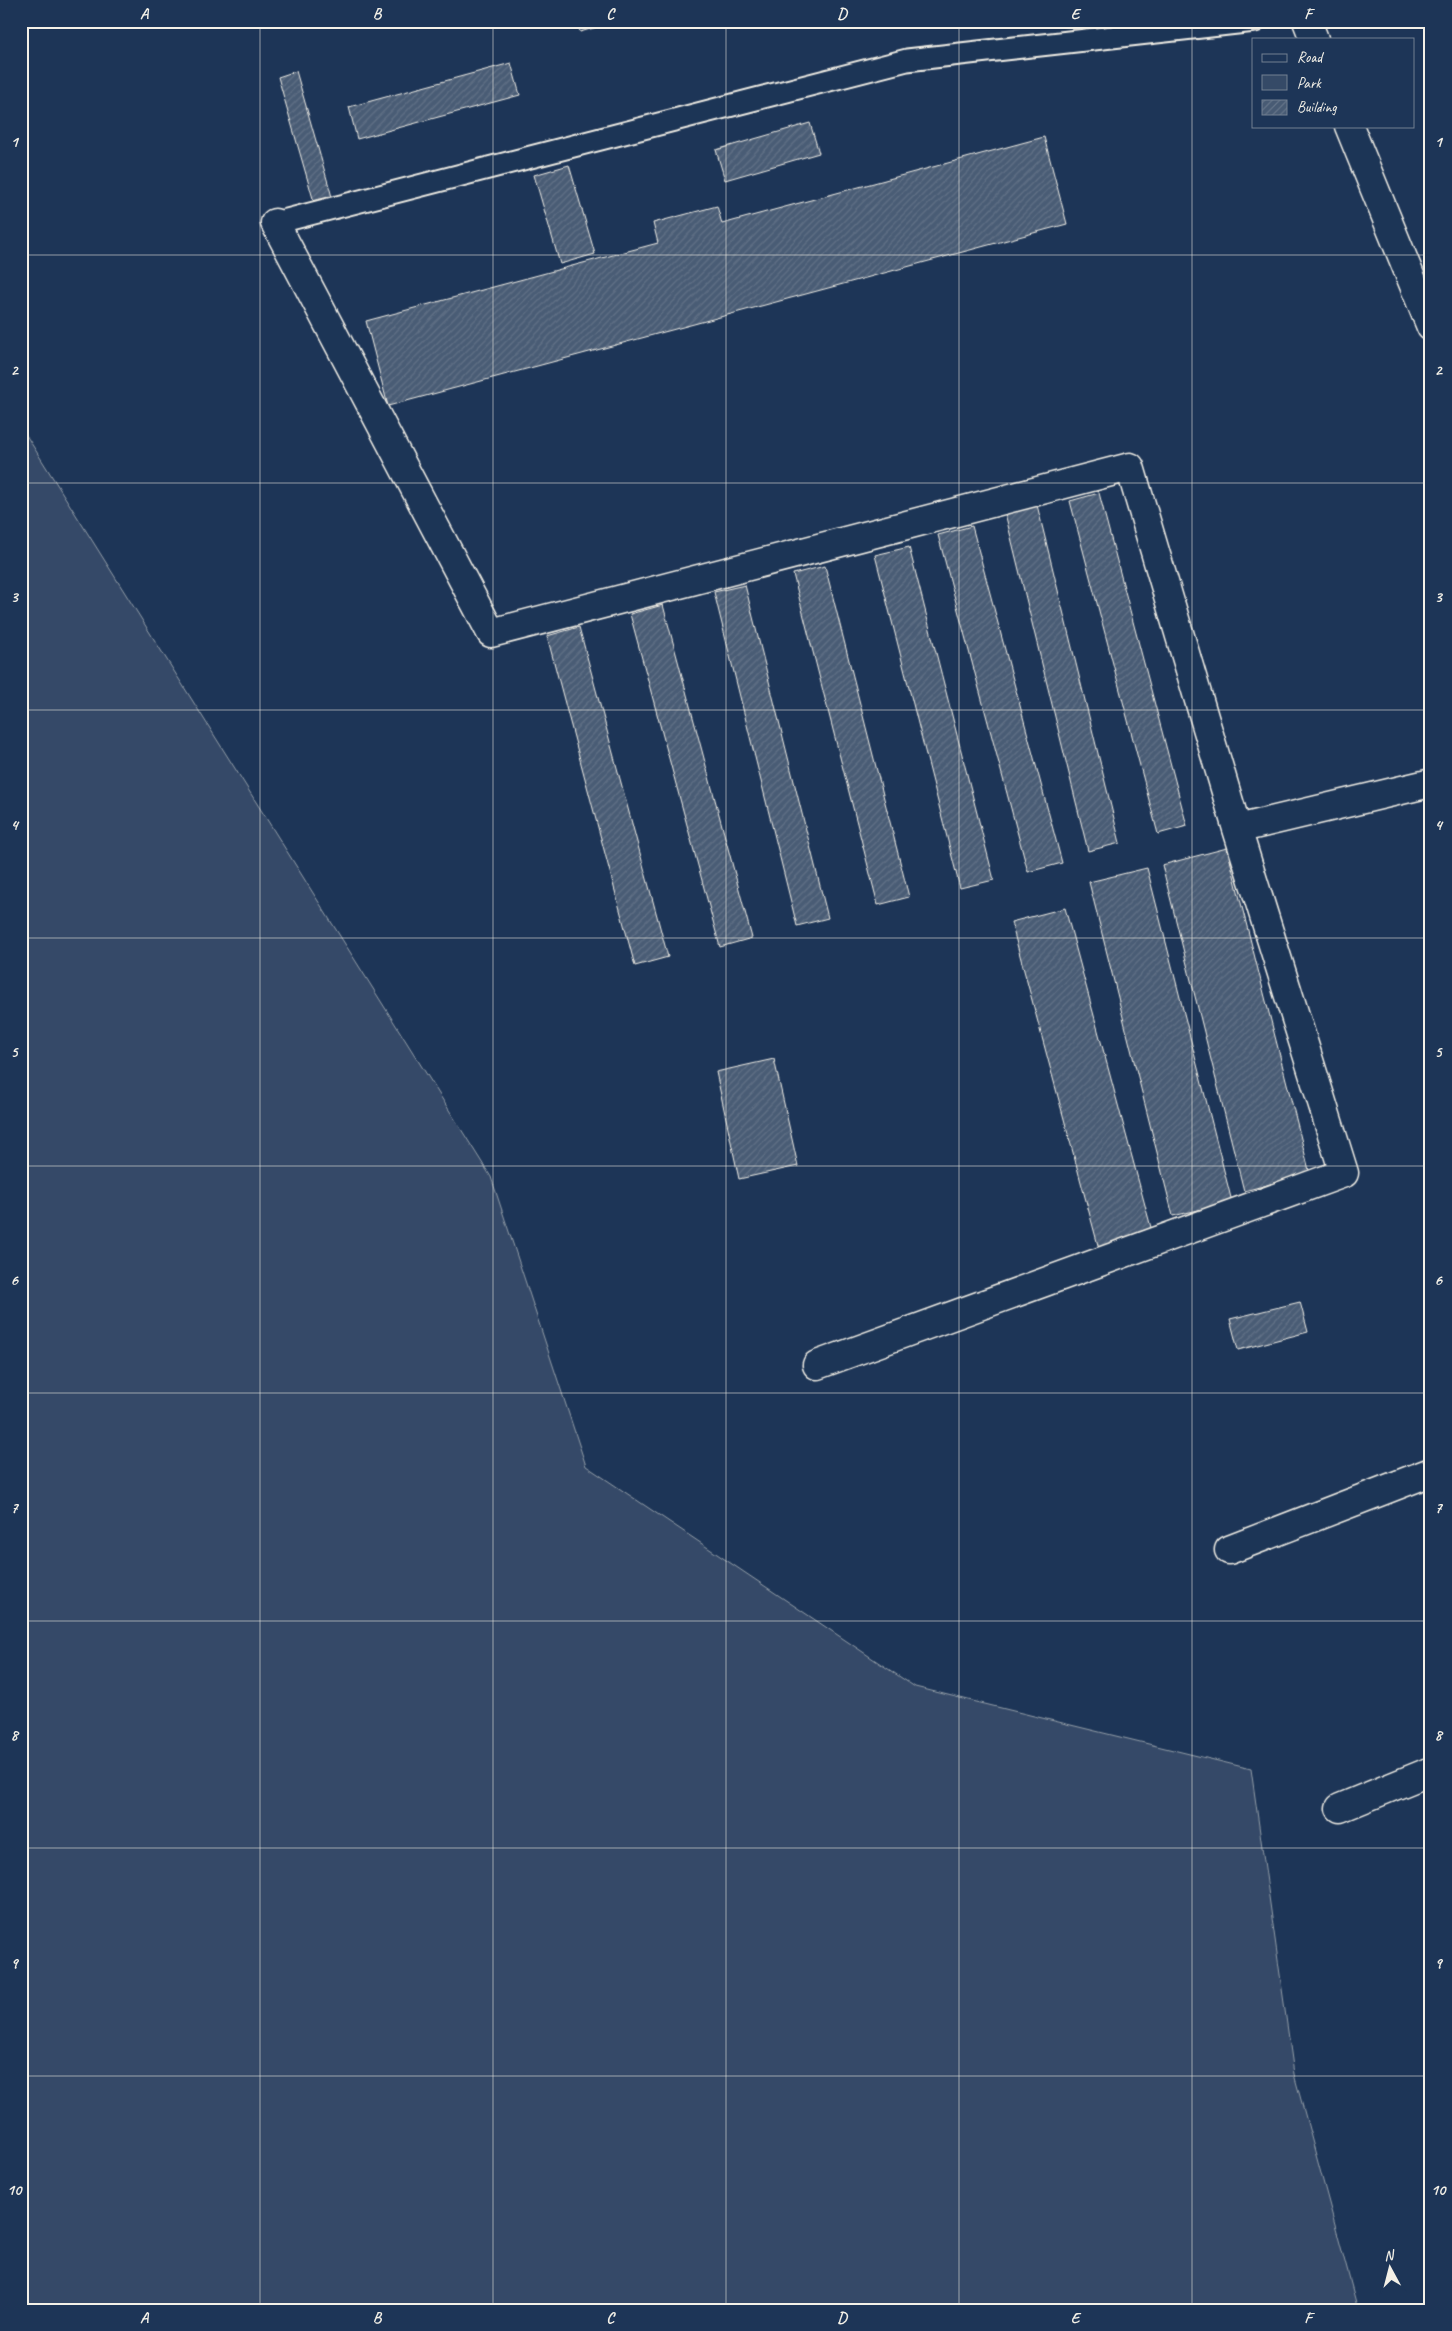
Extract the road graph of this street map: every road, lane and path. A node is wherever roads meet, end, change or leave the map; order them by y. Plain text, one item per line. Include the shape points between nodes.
1 (1255, 21) edge
2 (1306, 21) edge
3 (1314, 38) edge
4 (1350, 128) edge
5 (275, 223) joint
6 (1431, 327) edge
7 (1431, 783) edge
8 (1237, 829) junction
9 (817, 1365) dead end
10 (1431, 1472) edge
11 (1229, 1550) dead end
12 (1431, 1772) edge
13 (1340, 1808) dead end

1 - 5 lane via 907,60
2 - 3 street
4 - 6 street
5 - 8 street via 491,633 1130,467
7 - 8 street
8 - 9 street via 1344,1173
10 - 11 street
12 - 13 street

